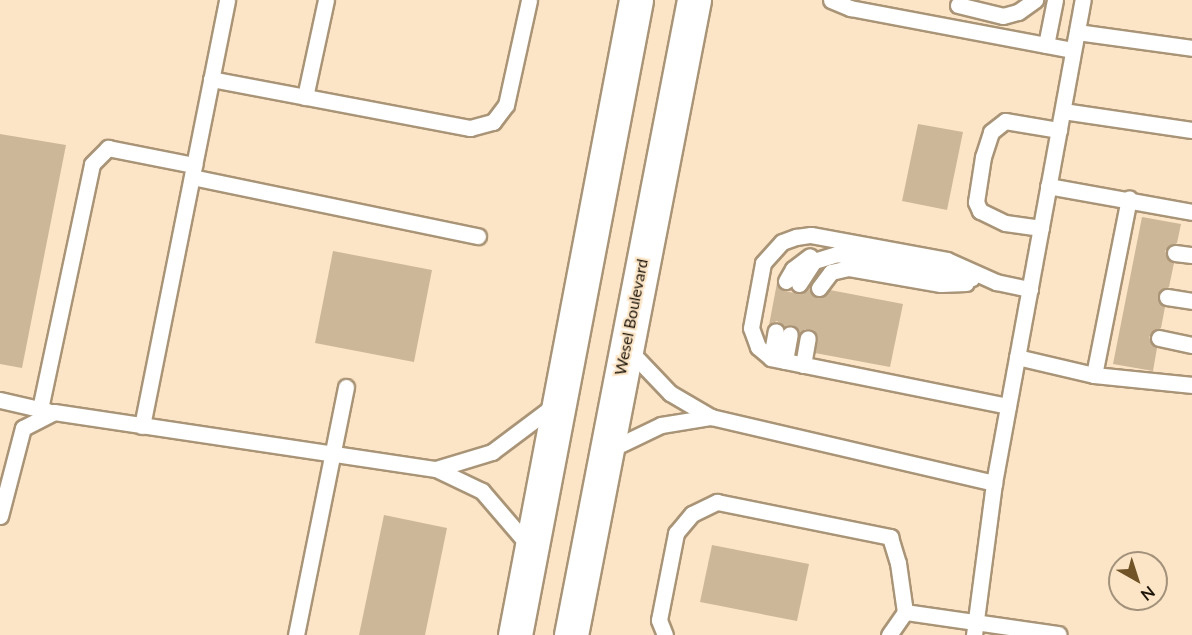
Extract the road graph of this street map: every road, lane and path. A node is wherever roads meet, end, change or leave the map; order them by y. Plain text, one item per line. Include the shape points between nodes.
1 (227, 0) edge
2 (326, 0) edge
3 (529, 0) edge
4 (636, 0) edge
5 (694, 0) edge
6 (831, 0) edge
7 (1035, 0) edge
8 (1055, 0) edge
9 (1083, 0) edge
10 (958, 5) dead end
11 (1077, 32) junction
12 (1046, 45) junction
13 (1192, 48) edge
14 (1073, 50) junction
15 (211, 79) junction
16 (304, 97) junction
17 (1062, 111) junction
18 (1059, 129) junction
19 (1192, 130) edge
20 (193, 171) junction
21 (1048, 186) junction
22 (1130, 198) junction
23 (1192, 212) edge
24 (1041, 228) junction
25 (478, 236) dead end
26 (1176, 253) dead end
27 (1192, 255) edge
28 (996, 282) junction
29 (793, 283) dead end
30 (819, 288) dead end
31 (1112, 288) junction
32 (1030, 289) junction
33 (1128, 290) dead end
34 (1167, 297) dead end
35 (1192, 301) edge
36 (1103, 330) junction
37 (1119, 332) dead end
38 (783, 333) dead end
39 (808, 338) dead end
40 (1159, 338) dead end
41 (1192, 345) edge
42 (625, 347) junction
43 (1017, 357) junction
44 (778, 359) junction
45 (803, 365) junction
46 (1094, 375) junction
47 (1192, 385) edge
48 (346, 387) dead end
49 (0, 400) edge
50 (557, 403) junction
51 (1008, 406) junction
52 (47, 411) junction
53 (711, 417) junction
54 (142, 426) junction
55 (334, 452) junction
56 (606, 452) junction
57 (436, 469) junction
58 (994, 483) junction
59 (0, 516) edge
60 (532, 550) junction
61 (905, 612) junction
62 (975, 628) edge
63 (1058, 634) edge
64 (296, 635) edge
65 (515, 635) edge
66 (571, 635) edge
67 (665, 635) edge
68 (889, 635) edge

1 - 15 lane
2 - 16 lane
3 - 16 lane via 506,105 493,122 470,128
4 - 50 main road
5 - 42 main road, Wesel Boulevard
6 - 12 lane via 850,8
7 - 10 lane via 1018,12 1003,16
8 - 12 lane
9 - 11 lane
11 - 13 lane
11 - 14 lane
12 - 14 lane
14 - 17 lane
15 - 16 lane
15 - 20 lane
17 - 18 lane
17 - 19 lane
18 - 21 lane
18 - 24 lane via 1005,121 991,132 983,158 976,202 984,216
20 - 25 lane
20 - 52 lane via 108,148 92,164
20 - 54 lane
21 - 22 lane via 1104,198
21 - 24 lane
22 - 23 lane
22 - 31 lane via 1128,245
24 - 32 lane
26 - 27 lane
28 - 29 lane via 837,254 814,261
28 - 30 lane via 940,284 849,268 831,272
28 - 32 lane
28 - 44 lane via 947,260 812,235 796,237 772,252 761,274 751,328 758,347
31 - 33 lane
31 - 36 lane
32 - 43 lane
34 - 35 lane
36 - 37 lane
36 - 46 lane
38 - 44 lane
39 - 45 lane
40 - 41 lane
42 - 53 lane via 670,393
42 - 56 main road, Wesel Boulevard
43 - 46 lane
43 - 51 lane
44 - 45 lane
45 - 51 lane
46 - 47 lane
48 - 55 lane
49 - 52 lane
50 - 57 lane via 492,452
50 - 60 main road
51 - 58 lane
52 - 54 lane
52 - 59 lane via 23,428
53 - 56 lane via 661,425
53 - 58 lane
54 - 55 lane
55 - 57 lane
55 - 64 lane
56 - 66 main road, Wesel Boulevard
57 - 60 lane via 482,491
58 - 62 lane
60 - 65 main road
61 - 62 lane
61 - 67 lane via 890,537 717,502 692,514 676,533 659,620
61 - 68 lane
62 - 63 lane

